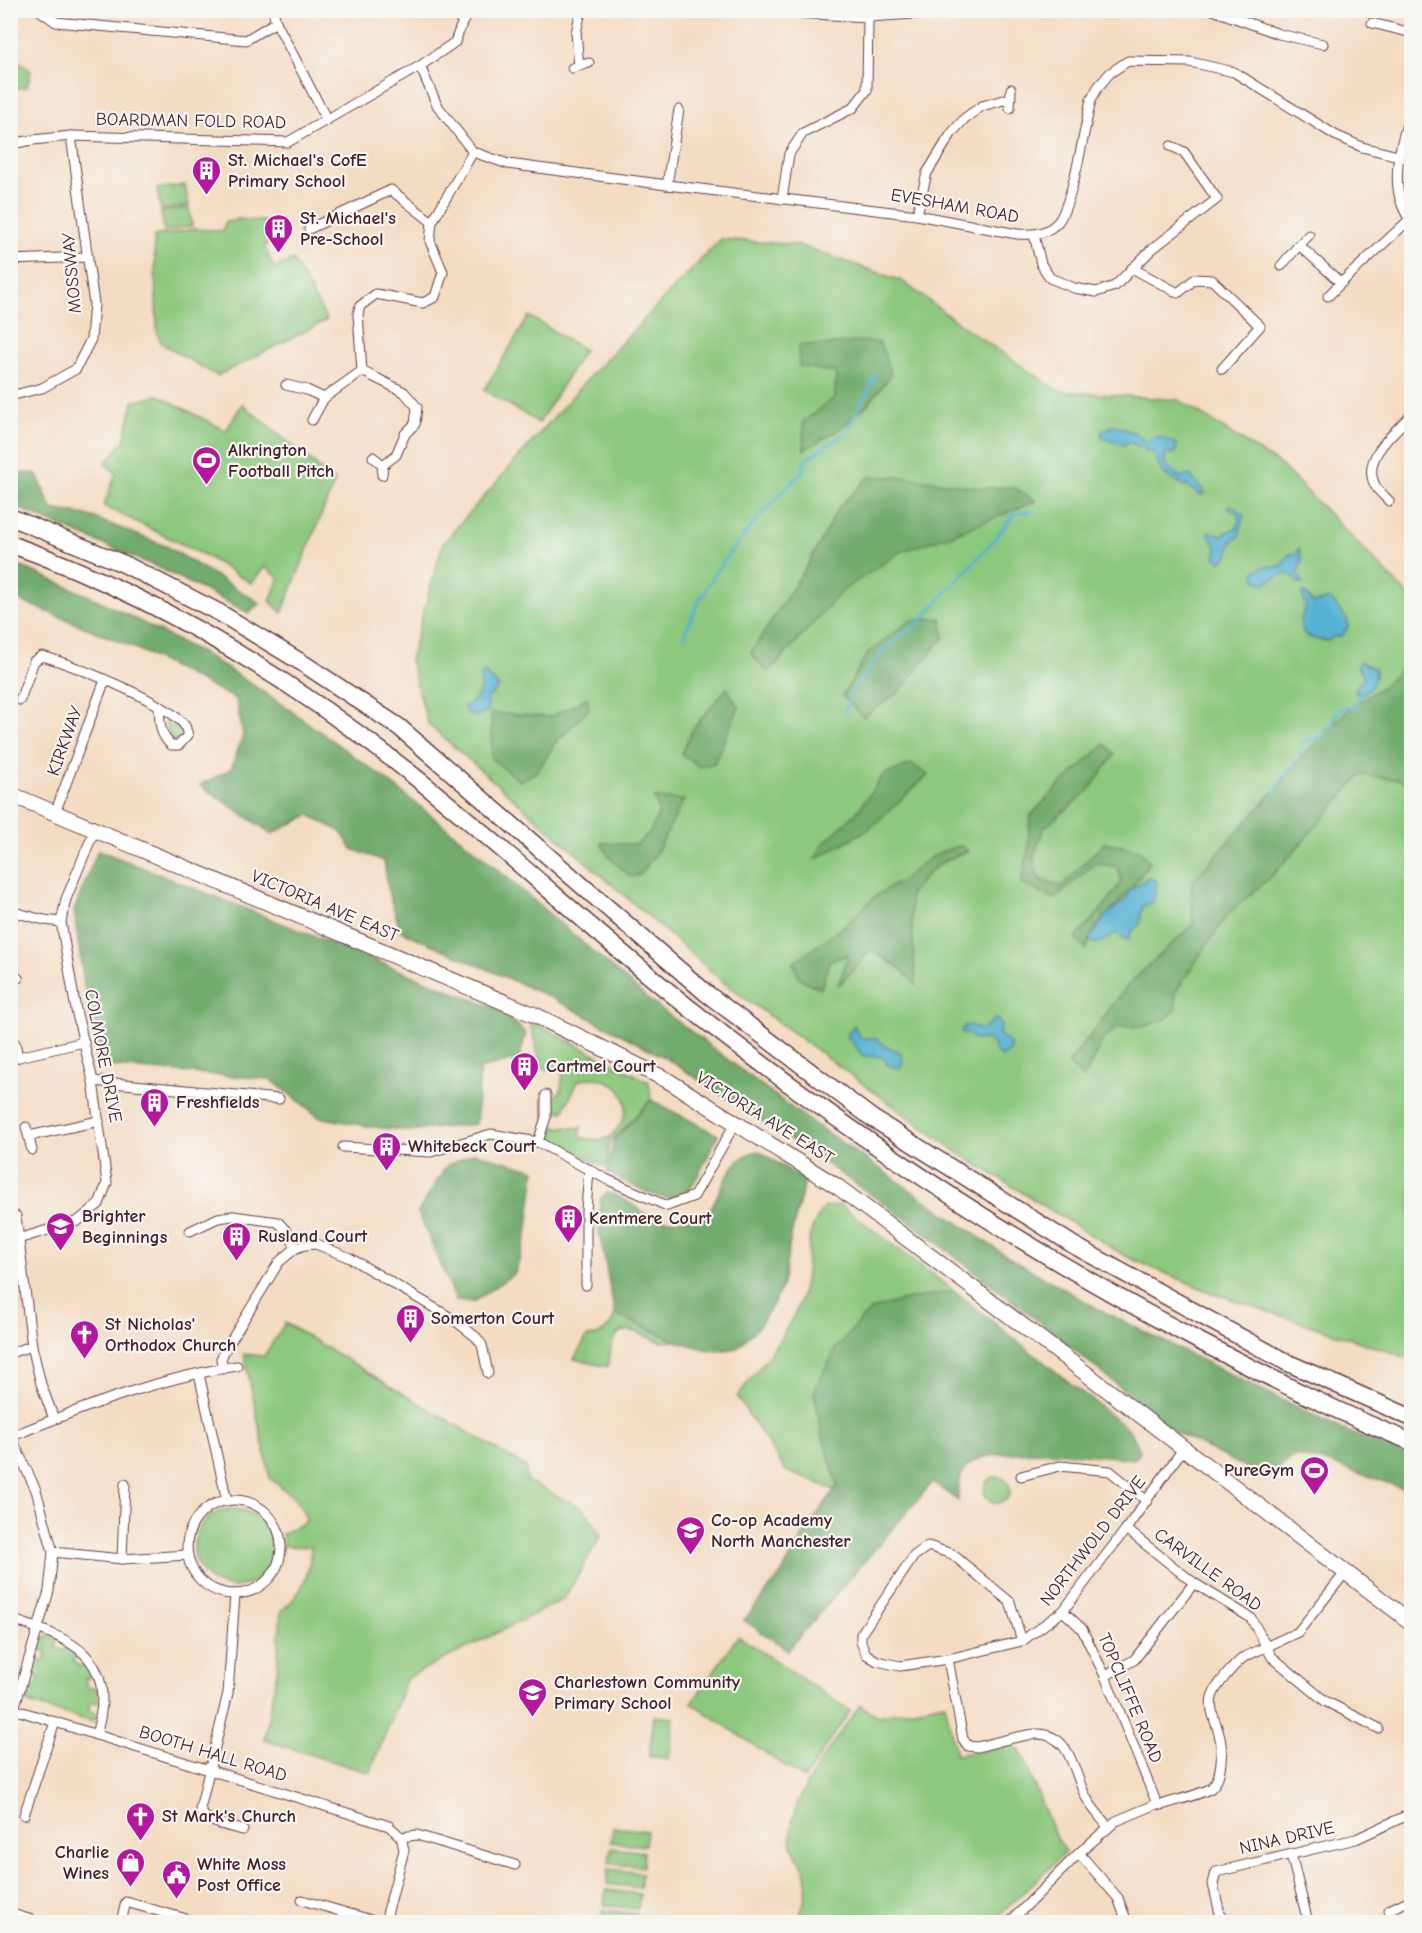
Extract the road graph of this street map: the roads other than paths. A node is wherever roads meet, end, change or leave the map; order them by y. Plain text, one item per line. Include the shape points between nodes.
1 (39, 10) edge
2 (273, 10) edge
3 (440, 10) edge
4 (581, 10) edge
5 (741, 10) edge
6 (976, 10) edge
7 (1213, 10) edge
8 (466, 15) edge
9 (868, 17) junction
10 (276, 22) junction
11 (1372, 24) dead end
12 (1412, 33) edge
13 (1323, 44) dead end
14 (420, 66) junction
15 (580, 66) dead end
16 (1011, 98) dead end
17 (1412, 109) edge
18 (678, 110) dead end
19 (327, 120) junction
20 (71, 136) junction
21 (10, 144) edge
22 (1171, 146) dead end
23 (473, 152) junction
24 (1398, 156) junction
25 (667, 185) junction
26 (782, 199) junction
27 (917, 214) junction
28 (1410, 221) edge
29 (432, 222) junction
30 (309, 229) dead end
31 (1034, 235) junction
32 (1309, 235) dead end
33 (1299, 246) junction
34 (88, 257) junction
35 (10, 261) edge
36 (1281, 266) dead end
37 (1132, 268) junction
38 (1341, 283) junction
39 (1328, 296) dead end
40 (1222, 369) dead end
41 (362, 371) junction
42 (286, 385) dead end
43 (10, 396) edge
44 (324, 398) junction
45 (429, 406) dead end
46 (417, 408) junction
47 (1412, 414) edge
48 (312, 420) dead end
49 (373, 457) dead end
50 (383, 465) junction
51 (382, 475) dead end
52 (1389, 501) dead end
53 (10, 517) edge
54 (10, 544) edge
55 (105, 680) junction
56 (20, 700) dead end
57 (159, 707) dead end
58 (10, 794) edge
59 (55, 813) junction
60 (95, 829) junction
61 (10, 911) edge
62 (61, 922) junction
63 (84, 1042) junction
64 (15, 1043) dead end
65 (14, 1058) edge
66 (93, 1082) junction
67 (546, 1095) dead end
68 (279, 1098) dead end
69 (99, 1121) junction
70 (736, 1122) junction
71 (538, 1142) junction
72 (343, 1147) dead end
73 (32, 1150) dead end
74 (589, 1169) junction
75 (16, 1216) dead end
76 (190, 1231) dead end
77 (18, 1239) junction
78 (296, 1248) junction
79 (586, 1285) dead end
80 (32, 1346) junction
81 (10, 1353) edge
82 (237, 1366) dead end
83 (223, 1369) junction
84 (488, 1373) dead end
85 (199, 1374) junction
86 (54, 1419) junction
87 (1412, 1419) edge
88 (11, 1437) edge
89 (1412, 1442) edge
90 (1183, 1449) junction
91 (1021, 1476) dead end
92 (125, 1484) dead end
93 (227, 1501) junction
94 (1147, 1501) junction
95 (1126, 1529) junction
96 (53, 1552) junction
97 (188, 1555) junction
98 (122, 1559) junction
99 (1346, 1573) junction
100 (1194, 1583) junction
101 (235, 1594) junction
102 (1063, 1611) junction
103 (10, 1619) edge
104 (1412, 1623) edge
105 (39, 1628) junction
106 (1022, 1641) junction
107 (1268, 1647) junction
108 (948, 1659) junction
109 (1105, 1676) junction
110 (12, 1708) edge
111 (55, 1722) junction
112 (1378, 1728) dead end
113 (96, 1735) junction
114 (209, 1770) junction
115 (1157, 1804) junction
116 (1412, 1813) edge
117 (24, 1815) dead end
118 (1108, 1827) junction
119 (243, 1830) dead end
120 (401, 1837) junction
121 (1079, 1853) junction
122 (1291, 1854) junction
123 (515, 1865) dead end
124 (1412, 1899) edge
125 (302, 1900) dead end
126 (1389, 1910) dead end
127 (10, 1916) edge
128 (33, 1923) edge
129 (121, 1923) edge
130 (197, 1923) edge
131 (378, 1923) edge
132 (385, 1923) edge
133 (1010, 1923) edge
134 (1127, 1923) edge
135 (1222, 1923) edge
136 (1308, 1923) edge

1 - 10 street via 56,22 246,40
2 - 10 street
3 - 8 street
4 - 15 street via 576,33
5 - 9 street
6 - 9 street
7 - 13 street via 1279,34
8 - 14 street, BOARDMAN FOLD ROAD via 454,42
9 - 26 street via 867,90 853,108 803,133 789,154
10 - 19 street
11 - 12 street
14 - 19 street, BOARDMAN FOLD ROAD
14 - 23 street via 437,105
16 - 27 street via 982,106 951,134 927,173
17 - 24 street
18 - 25 street
19 - 20 street, BOARDMAN FOLD ROAD via 288,142
20 - 21 street, BOARDMAN FOLD ROAD
20 - 34 street, MOSSWAY
22 - 37 street via 1184,152 1216,200
23 - 25 street, EVESHAM ROAD via 508,164
23 - 29 street
24 - 28 street via 1401,202
24 - 31 street, EVESHAM ROAD via 1335,135 1234,72 1190,62 1128,61 1110,73 1091,100 1067,207 1057,223
25 - 26 street, EVESHAM ROAD
26 - 27 street, EVESHAM ROAD
27 - 31 street, EVESHAM ROAD
28 - 38 street
29 - 30 street via 391,190
29 - 41 street via 430,241 443,272 435,297 423,303 376,294 360,306
31 - 37 street via 1041,264 1050,278 1074,288 1096,292 1115,286
32 - 33 street
33 - 36 street
33 - 38 street
34 - 35 street
34 - 43 street, MOSSWAY via 94,304 91,339 76,369 42,388
37 - 40 street via 1178,293 1195,279 1212,280 1260,326
38 - 39 street
41 - 44 street
41 - 46 street via 404,392
42 - 44 street
44 - 48 street
45 - 46 street
46 - 50 street via 415,424 405,434 396,455
47 - 52 street via 1374,458 1370,472 1376,487
49 - 50 street
50 - 51 street
53 - 87 highway via 124,564 220,613 399,727 706,993 872,1118 1075,1246 1286,1362
54 - 89 highway via 114,587 281,680 412,775 592,929 777,1076 963,1205 1188,1335 1278,1382
55 - 56 street via 42,656 34,661
55 - 57 street
55 - 59 street, KIRKWAY
58 - 59 main road, VICTORIA AVE EAST
59 - 60 main road, VICTORIA AVE EAST
60 - 62 street, COLMORE DRIVE via 66,899
60 - 70 main road, VICTORIA AVE EAST via 537,1016 668,1080
61 - 62 street
62 - 63 street, COLMORE DRIVE
63 - 65 street
63 - 66 street, COLMORE DRIVE
64 - 65 street
66 - 68 street
66 - 69 street, COLMORE DRIVE
67 - 71 street via 546,1117
69 - 73 street via 27,1132
69 - 77 street, COLMORE DRIVE via 107,1183 99,1204 78,1221
70 - 74 street via 694,1196 667,1206
70 - 90 main road, VICTORIA AVE EAST via 838,1187
71 - 72 street via 491,1134 431,1152
71 - 74 street
74 - 79 street
75 - 77 street
76 - 78 street via 218,1218 233,1216 278,1222
77 - 80 street
78 - 83 street via 279,1262 266,1282 224,1352
78 - 84 street via 316,1244 350,1258 453,1319 482,1345
80 - 81 street
80 - 86 street
82 - 83 street
83 - 85 street
85 - 86 street via 124,1394
85 - 93 street
86 - 88 street
88 - 96 street via 36,1490
90 - 94 street, NORTHWOLD DRIVE
90 - 99 main road, VICTORIA AVE EAST
91 - 94 street via 1060,1466 1110,1471
92 - 98 street
93 - 97 street via 209,1508 197,1520 188,1539
93 - 101 street via 253,1504 267,1513 282,1545 275,1572 264,1584
94 - 95 street, NORTHWOLD DRIVE
95 - 100 street, CARVILLE ROAD
95 - 102 street, NORTHWOLD DRIVE
96 - 98 street
96 - 105 street via 49,1591
97 - 98 street
97 - 101 street via 195,1573 206,1585 218,1592
99 - 104 main road, VICTORIA AVE EAST
99 - 107 street via 1298,1632
100 - 107 street, CARVILLE ROAD via 1251,1618
100 - 109 street via 1134,1660
101 - 114 street via 228,1694
102 - 106 street, NORTHWOLD DRIVE
102 - 109 street, TOPCLIFFE ROAD via 1082,1629
103 - 105 street
105 - 110 street
105 - 113 street via 76,1646 94,1666 101,1684
106 - 108 street, NORTHWOLD DRIVE
106 - 108 street, NORTHWOLD DRIVE via 1010,1602 952,1554 928,1546 914,1556 863,1628 861,1642 866,1654 887,1665 914,1666
107 - 112 street, CARVILLE ROAD via 1279,1664 1325,1701
107 - 115 street via 1238,1663 1214,1692 1213,1712 1221,1741 1220,1770 1215,1784 1210,1789
108 - 118 street via 963,1738 968,1746 1034,1734 1056,1739 1068,1751 1085,1796
109 - 115 street, TOPCLIFFE ROAD
110 - 111 street, BOOTH HALL ROAD
111 - 113 street, BOOTH HALL ROAD
111 - 117 street
113 - 114 street, BOOTH HALL ROAD
114 - 119 street via 201,1815
114 - 120 street, BOOTH HALL ROAD via 381,1823
115 - 118 street
116 - 122 street, NINA DRIVE via 1356,1839
118 - 121 street
120 - 123 street via 417,1834
120 - 132 street via 404,1850
121 - 133 street
121 - 134 street via 1118,1898
122 - 135 street, NINA DRIVE via 1216,1872 1213,1884
122 - 136 street
124 - 126 street
125 - 131 street
127 - 128 street
129 - 130 street via 126,1902

